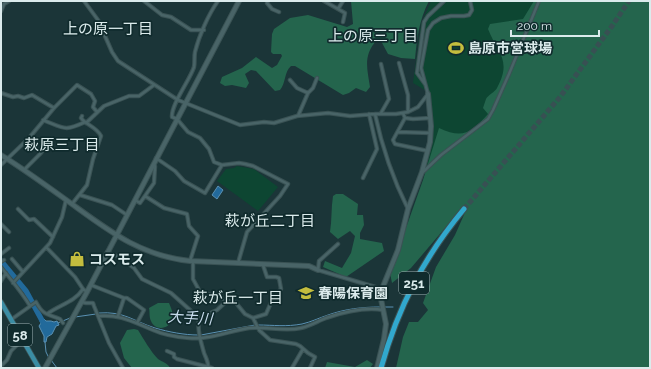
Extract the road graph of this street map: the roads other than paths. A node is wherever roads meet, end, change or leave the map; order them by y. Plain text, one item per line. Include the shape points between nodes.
1 (9, 1) edge
2 (84, 1) edge
3 (144, 1) edge
4 (218, 1) edge
5 (239, 1) edge
6 (268, 1) edge
7 (324, 1) edge
8 (343, 1) edge
9 (444, 1) edge
10 (470, 1) edge
11 (539, 1) edge
12 (338, 9) junction
13 (1, 11) edge
14 (279, 12) dead end
15 (343, 22) dead end
16 (204, 30) junction
17 (399, 63) dead end
18 (381, 64) dead end
19 (318, 78) dead end
20 (290, 80) dead end
21 (154, 85) junction
22 (426, 86) junction
23 (1, 93) edge
24 (308, 93) junction
25 (428, 94) junction
26 (178, 100) junction
27 (185, 103) junction
28 (54, 108) junction
29 (97, 112) junction
30 (404, 112) junction
31 (408, 112) junction
32 (369, 114) junction
33 (375, 114) junction
34 (381, 114) junction
35 (82, 116) dead end
36 (297, 116) junction
37 (404, 118) junction
38 (431, 118) junction
39 (177, 119) junction
40 (43, 120) junction
41 (85, 122) junction
42 (398, 132) junction
43 (431, 133) junction
44 (52, 139) dead end
45 (428, 151) junction
46 (1, 155) edge
47 (7, 158) junction
48 (156, 158) junction
49 (153, 164) junction
50 (222, 165) junction
51 (1, 166) edge
52 (24, 170) junction
53 (422, 172) junction
54 (363, 178) dead end
55 (80, 195) junction
56 (145, 196) junction
57 (66, 200) junction
58 (135, 200) junction
59 (72, 204) junction
60 (18, 209) dead end
61 (408, 209) junction
62 (464, 209) tunnel mouth
63 (127, 214) junction
64 (1, 224) edge
65 (9, 232) dead end
66 (116, 235) junction
67 (53, 236) junction
68 (338, 244) dead end
69 (9, 248) dead end
70 (47, 248) junction
71 (107, 252) junction
72 (1, 254) edge
73 (12, 259) dead end
74 (192, 261) junction
75 (238, 264) junction
76 (263, 265) junction
77 (1, 267) edge
78 (318, 270) junction
79 (23, 272) junction
80 (6, 273) junction
81 (1, 281) edge
82 (14, 283) junction
83 (90, 285) junction
84 (382, 289) junction
85 (85, 291) junction
86 (124, 298) junction
87 (228, 300) junction
88 (1, 302) edge
89 (82, 302) junction
90 (31, 305) junction
91 (383, 308) junction
92 (47, 314) junction
93 (97, 314) junction
94 (118, 314) junction
95 (199, 318) junction
96 (253, 318) junction
97 (11, 319) junction
98 (138, 322) junction
99 (63, 323) dead end
100 (257, 326) junction
101 (200, 336) junction
102 (23, 339) junction
103 (303, 349) junction
104 (167, 351) dead end
105 (1, 366) edge
106 (40, 368) edge
107 (45, 368) edge
108 (123, 368) edge
109 (207, 368) edge
110 (212, 368) edge
111 (292, 368) edge
112 (310, 368) edge
113 (376, 368) edge
114 (381, 368) edge

1 - 13 street via 4,4
2 - 21 street via 98,20 114,57
3 - 16 street via 162,15 171,17 191,30
4 - 16 street via 211,10
5 - 27 street
6 - 14 street via 267,4
7 - 12 street
8 - 12 street
9 - 22 street via 422,25 417,73
10 - 22 street via 472,10 469,15 441,18 433,22 428,30 421,64
11 - 53 street via 494,110 488,118
12 - 15 street via 345,13
16 - 26 street via 196,50 194,66
17 - 31 street via 408,95
18 - 34 street via 389,99
19 - 24 street
20 - 24 street via 297,88
21 - 26 street
21 - 29 street via 139,96 129,96 111,102
22 - 25 street
23 - 28 street via 24,98 32,95
24 - 36 street
25 - 31 street via 418,107
25 - 38 street
26 - 27 street
26 - 39 street via 172,114 172,117
27 - 36 street via 240,125 274,123
27 - 39 street
28 - 29 street via 78,84 91,94 95,101 93,107
28 - 40 street
29 - 41 street
30 - 31 street
30 - 34 street
30 - 37 street
32 - 33 street
32 - 36 street via 350,116 328,113
32 - 54 street via 377,149
33 - 34 street
33 - 61 street via 385,154
35 - 41 street
37 - 38 street
37 - 42 street
38 - 43 street
39 - 48 street
39 - 50 street via 188,132 200,138 213,161
40 - 41 street via 67,129
40 - 47 street via 29,138
41 - 55 street via 101,136 87,185
42 - 43 street
42 - 45 street via 393,140 395,144
43 - 45 street
44 - 52 street
45 - 53 street
46 - 47 street
47 - 51 street
47 - 52 street
48 - 49 street
48 - 50 street via 175,171 184,181 205,193
49 - 56 street via 156,166 154,182
49 - 58 street
50 - 75 street via 252,166 288,184 247,232
52 - 57 street
53 - 61 street
55 - 59 street
55 - 63 street via 112,205
56 - 58 street via 140,203
56 - 74 street via 164,208 187,214 190,226 198,236
57 - 59 street
57 - 67 street via 62,217
58 - 63 street
59 - 66 street
60 - 67 street
61 - 84 street via 398,250
62 - 114 highway, 251 via 418,274 396,323
63 - 66 street
64 - 65 street
66 - 71 street
66 - 74 street via 155,255
67 - 70 street
68 - 78 street via 319,261
69 - 72 street
70 - 79 street
70 - 85 street
71 - 83 street
71 - 95 street via 134,268 142,279 171,293
73 - 79 street
74 - 75 street
74 - 87 street via 193,279 199,290
75 - 76 street
76 - 78 street via 310,266
76 - 96 street via 267,277 279,278 281,289 273,298 266,314
77 - 80 street
78 - 84 street
79 - 82 street
80 - 81 street
80 - 82 street
82 - 90 street
83 - 85 street
83 - 86 street
84 - 91 street
85 - 89 street
85 - 92 street
86 - 94 street
86 - 98 street via 144,310
87 - 95 street via 217,310
87 - 96 street via 236,303 245,314
88 - 97 main road, 58
89 - 93 street via 93,304
89 - 107 street
90 - 92 street via 36,302 40,311
90 - 97 street
91 - 100 street via 348,312 291,330
91 - 113 street via 386,324
92 - 99 street via 60,319
93 - 94 street
93 - 108 street
94 - 98 street
95 - 101 street
96 - 100 street
97 - 102 main road, 58
98 - 101 street via 154,331 171,336
100 - 101 street
100 - 103 street via 270,340 296,344
101 - 109 street
102 - 105 street
102 - 106 main road, 58
103 - 111 street
103 - 112 street via 315,357
104 - 109 street via 178,359
109 - 110 street

